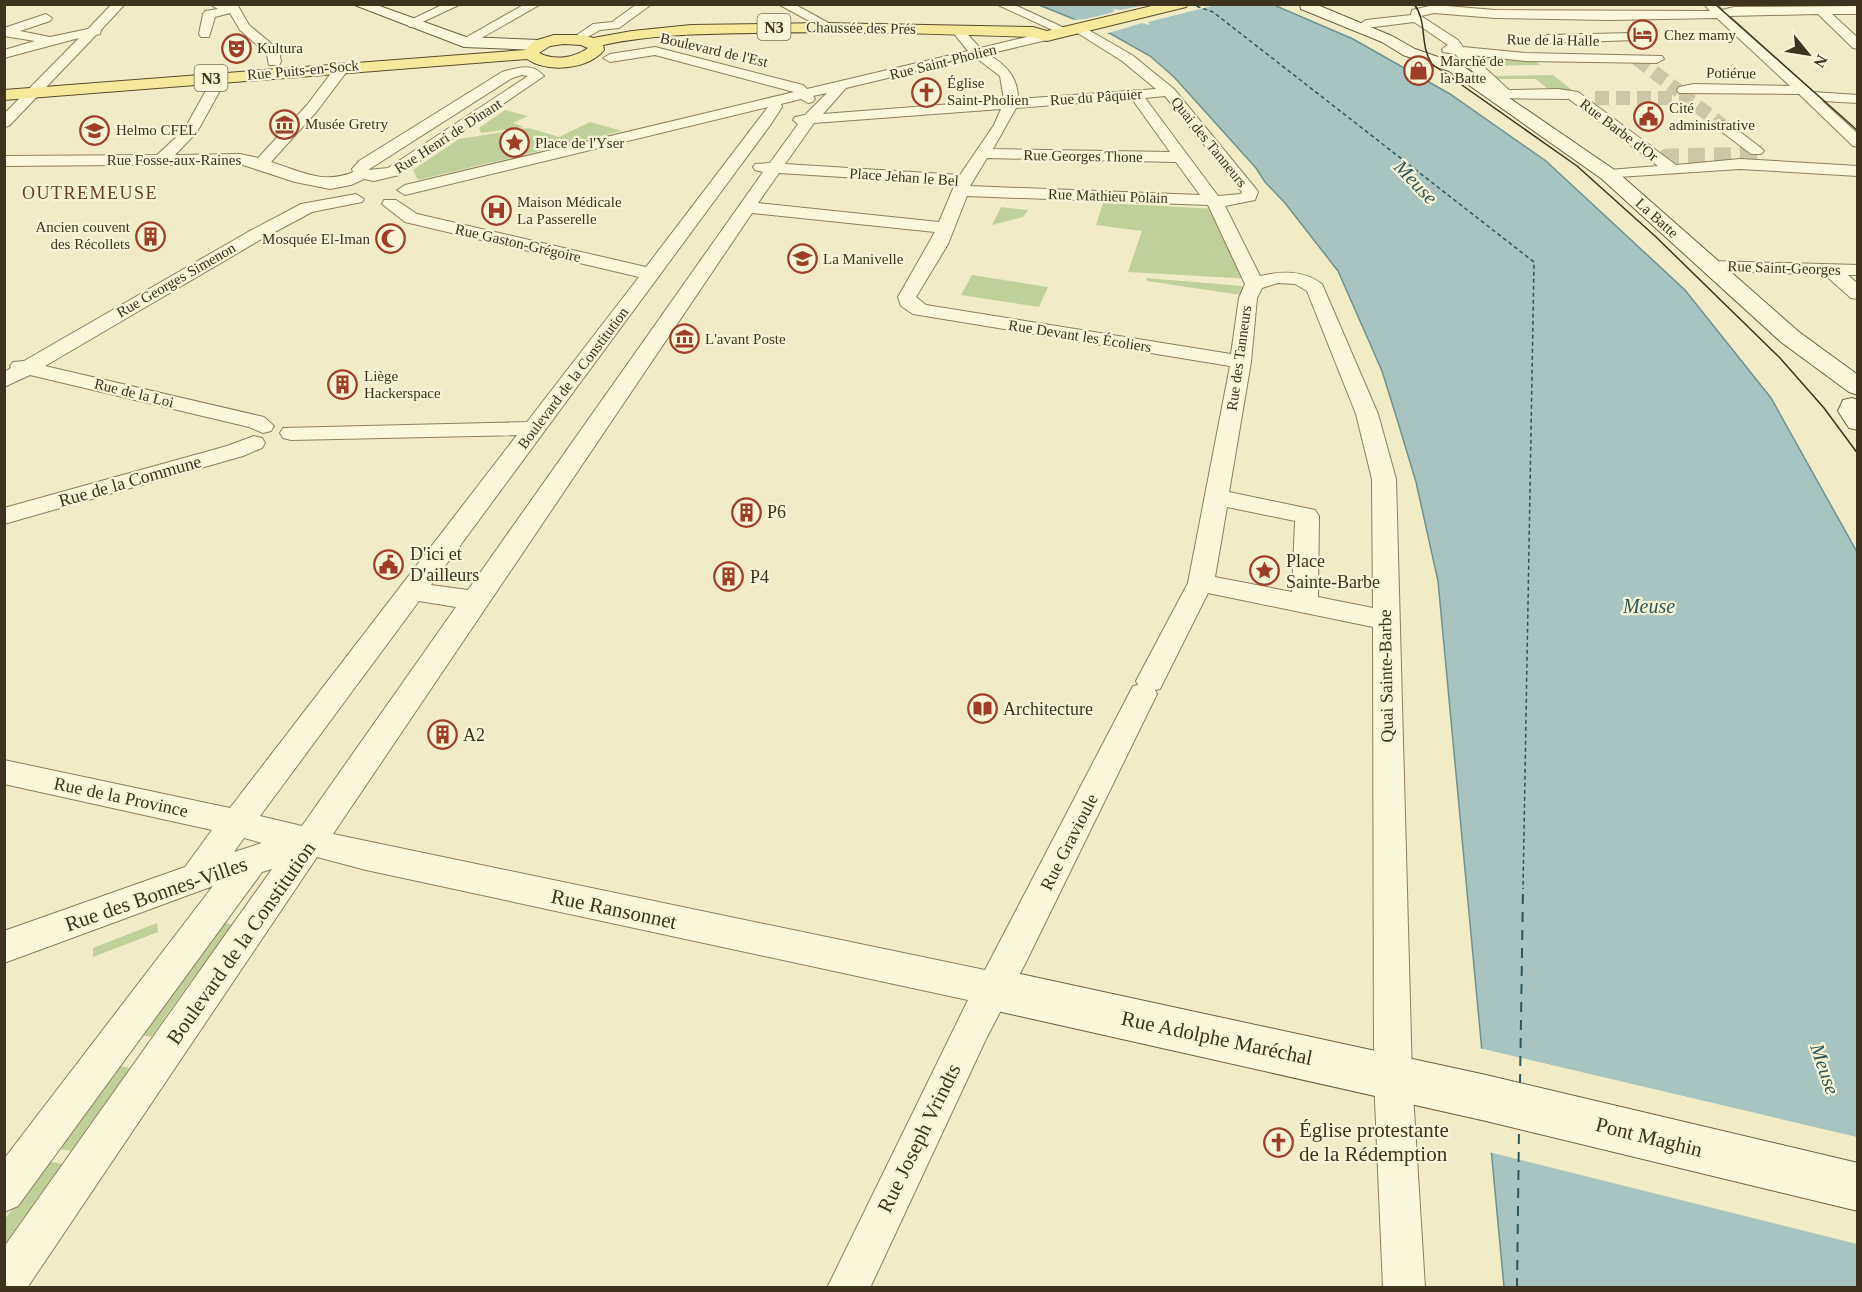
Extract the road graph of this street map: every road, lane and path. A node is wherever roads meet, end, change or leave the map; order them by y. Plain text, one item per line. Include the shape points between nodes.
1 (119, 4) edge
2 (215, 4) edge
3 (359, 4) edge
4 (455, 4) edge
5 (535, 4) edge
6 (646, 4) edge
7 (784, 4) edge
8 (1002, 4) edge
9 (1181, 4) edge
10 (1405, 4) edge
11 (1709, 4) edge
12 (1304, 5) edge
13 (234, 9) junction
14 (1857, 10) edge
15 (1822, 11) junction
16 (606, 13) dead end
17 (1720, 14) junction
18 (1416, 16) junction
19 (1609, 16) junction
20 (46, 18) dead end
21 (410, 23) junction
22 (1366, 24) dead end
23 (830, 27) junction
24 (610, 30) junction
25 (957, 30) junction
26 (1077, 30) junction
27 (96, 31) junction
28 (5, 32) edge
29 (1386, 33) junction
30 (205, 34) dead end
31 (1047, 36) junction
32 (1632, 37) junction
33 (1532, 39) dead end
34 (52, 40) junction
35 (1495, 40) dead end
36 (1410, 41) junction
37 (464, 42) junction
38 (1857, 45) edge
39 (587, 46) junction
40 (1451, 51) junction
41 (977, 53) junction
42 (4, 54) edge
43 (535, 58) junction
44 (610, 58) junction
45 (1657, 59) junction
46 (274, 62) dead end
47 (645, 66) dead end
48 (343, 67) junction
49 (776, 81) junction
50 (215, 87) dead end
51 (840, 87) junction
52 (1169, 92) junction
53 (34, 93) junction
54 (744, 93) junction
55 (1806, 93) junction
56 (1135, 94) junction
57 (4, 95) edge
58 (806, 95) junction
59 (1857, 99) edge
60 (1506, 100) junction
61 (774, 103) junction
62 (1011, 103) junction
63 (727, 114) junction
64 (808, 121) junction
65 (765, 122) junction
66 (4, 123) edge
67 (1722, 125) tunnel mouth
68 (1857, 143) edge
69 (1756, 151) dead end
70 (983, 153) junction
71 (1182, 157) junction
72 (161, 160) junction
73 (4, 161) edge
74 (262, 163) junction
75 (733, 165) junction
76 (774, 168) junction
77 (1671, 168) junction
78 (1857, 171) edge
79 (362, 174) junction
80 (1609, 175) junction
81 (381, 181) junction
82 (314, 183) junction
83 (963, 185) junction
84 (405, 190) junction
85 (1250, 192) joint
86 (356, 199) junction
87 (1213, 200) junction
88 (390, 204) junction
89 (747, 207) junction
90 (307, 208) junction
91 (945, 228) junction
92 (1710, 266) junction
93 (1830, 269) junction
94 (1857, 270) edge
95 (651, 274) junction
96 (1254, 284) junction
97 (1315, 288) joint
98 (1857, 294) edge
99 (920, 310) joint
100 (4, 362) edge
101 (1241, 362) junction
102 (28, 368) junction
103 (4, 381) edge
104 (1856, 405) edge
105 (535, 428) junction
106 (259, 434) junction
107 (1216, 497) junction
108 (4, 516) edge
109 (1201, 583) junction
110 (413, 591) junction
111 (477, 601) junction
112 (1305, 604) junction
113 (1384, 620) junction
114 (4, 772) edge
115 (236, 824) junction
116 (309, 844) junction
117 (252, 861) junction
118 (196, 877) junction
119 (4, 947) edge
120 (993, 989) junction
121 (1393, 1077) junction
122 (1441, 1088) joint
123 (1857, 1188) edge
124 (4, 1192) edge
125 (4, 1284) edge
126 (848, 1287) edge
127 (1404, 1287) edge

1 - 27 street
2 - 13 street
3 - 21 main road
4 - 21 street
5 - 37 street
6 - 24 street
7 - 23 street
8 - 26 street, Quai des Tanneurs
9 - 26 main road, Rue Saint-Pholien
10 - 18 street
11 - 17 street
12 - 29 main road
12 - 36 main road
13 - 30 street via 209,14
13 - 46 street via 244,27 274,53
14 - 15 street
15 - 17 street
15 - 38 street
16 - 24 street via 590,24
17 - 19 street
17 - 55 street
18 - 19 street via 1434,9
18 - 22 street
18 - 29 street
18 - 36 street
18 - 40 street
19 - 32 street
20 - 28 street
21 - 37 main road
23 - 24 main road, Chaussée des Prés / N3
23 - 25 main road, Chaussée des Prés / N3
24 - 39 main road, Chaussée des Prés / N3
24 - 39 street
25 - 31 main road, N3 via 1033,32
25 - 41 street
26 - 31 main road, Rue Saint-Pholien
26 - 52 street, Quai des Tanneurs via 1126,58
27 - 34 street
27 - 53 street
28 - 34 street
29 - 36 main road
31 - 41 street, Rue Saint-Pholien
32 - 33 street
32 - 45 street
34 - 42 street
35 - 40 street
36 - 40 main road
36 - 40 main road via 1409,52 1421,55
37 - 43 main road via 501,45
39 - 43 main road, N3 via 566,61
39 - 44 street, Boulevard de l'Est
40 - 45 street, Rue de la Halle via 1525,57
40 - 60 main road, La Batte
41 - 51 street, Rue Saint-Pholien
41 - 62 street via 1006,75
43 - 48 main road, Rue Puits-en-Sock / N3
43 - 79 street, Rue Henri de Dinant via 365,164 360,169
43 - 81 street, Rue Henri de Dinant via 536,78
44 - 47 street, Boulevard de l'Est
44 - 49 street, Boulevard de l'Est via 654,51
45 - 55 street, Potiérue via 1689,89
48 - 53 main road, Rue Puits-en-Sock / N3
48 - 74 street
49 - 54 street via 781,86 765,94
49 - 58 street, Boulevard de l'Est
50 - 72 street via 190,132
51 - 58 street, Rue Saint-Pholien
51 - 64 street, Boulevard de la Constitution
52 - 56 street, Rue du Pâquier
52 - 85 street, Quai des Tanneurs
53 - 57 main road, Rue Puits-en-Sock / N3
53 - 66 street
54 - 61 street, Boulevard de l'Est
54 - 63 street via 742,102
55 - 59 street, Potiérue
55 - 68 street
56 - 62 street, Rue du Pâquier
56 - 71 street, Quai des Tanneurs
58 - 61 street, Rue Saint-Pholien
58 - 64 street
60 - 77 street, Rue Barbe d'Or via 1558,93 1586,98
60 - 80 main road, La Batte
61 - 63 street, Rue Saint-Pholien
61 - 65 street, Boulevard de la Constitution
62 - 64 street, Rue du Pâquier
62 - 70 street
63 - 65 street
63 - 84 street, Rue Saint-Pholien
64 - 65 street
64 - 76 street, Boulevard de la Constitution
65 - 75 street, Boulevard de la Constitution
67 - 69 street
70 - 71 street, Rue Georges Thone
70 - 83 street
71 - 87 street, Quai des Tanneurs
72 - 73 street, Rue Fosse-aux-Raines
72 - 74 street, Rue Fosse-aux-Raines via 240,159
74 - 82 street, Rue Fosse-aux-Raines
75 - 76 street
75 - 95 street, Boulevard de la Constitution
76 - 83 street, Place Jehan le Bel
76 - 89 street, Boulevard de la Constitution
77 - 78 street via 1740,164
77 - 80 street
79 - 81 street, Rue Henri de Dinant
79 - 82 street via 344,183
80 - 92 main road, La Batte
81 - 84 street
81 - 86 street
82 - 90 street
83 - 87 street, Rue Mathieu Polain
83 - 91 street, Place Jehan le Bel
84 - 88 street via 404,196
85 - 87 street, Rue Mathieu Polain via 1245,200
86 - 88 street via 362,206
86 - 90 street, Rue Georges Simenon
87 - 96 street, Quai des Tanneurs
88 - 95 street, Rue Gaston-Grégoire via 411,218
89 - 91 street
89 - 111 street, Boulevard de la Constitution
90 - 102 street, Rue Georges Simenon
91 - 99 street, Place Jehan le Bel via 907,297
92 - 93 street, Rue Saint-Georges
92 - 104 main road, La Batte via 1790,337
93 - 94 street, Rue Saint-Georges
93 - 98 street
95 - 105 street, Boulevard de la Constitution
96 - 97 street, Rue des Tanneurs via 1284,277 1308,282
96 - 101 street, Rue des Tanneurs via 1248,298
97 - 113 street, Quai Sainte-Barbe via 1367,414 1384,479
99 - 101 street, Rue Devant les Écoliers
100 - 102 street, Rue de la Loi
101 - 107 street, Rue des Tanneurs
102 - 103 street, Rue Georges Simenon
102 - 106 street, Rue de la Loi via 256,422
105 - 106 street, Rue de la Loi via 291,433 273,444
105 - 110 street, Boulevard de la Constitution
106 - 108 street, Rue de la Commune via 235,452
107 - 109 street
107 - 112 street via 1307,516
109 - 112 street
109 - 120 street, Rue Gravioule
110 - 111 street
110 - 115 street, Boulevard de la Constitution
111 - 116 street, Boulevard de la Constitution
112 - 113 street
113 - 121 street, Quai Sainte-Barbe
114 - 115 street, Rue de la Province
115 - 116 street, Rue Ransonnet
115 - 118 street, Boulevard de la Constitution
116 - 117 street, Rue des Bonnes-Villes
116 - 120 street, Rue Ransonnet
116 - 125 street, Boulevard de la Constitution
117 - 118 street, Rue des Bonnes-Villes
117 - 124 street, Boulevard de la Constitution
118 - 119 street, Rue des Bonnes-Villes
120 - 121 main road, Rue Adolphe Maréchal
120 - 126 street, Rue Joseph Vrindts
121 - 122 main road, Rue Adolphe Maréchal
121 - 127 street, Quai Sainte-Barbe
122 - 123 main road, Pont Maghin

